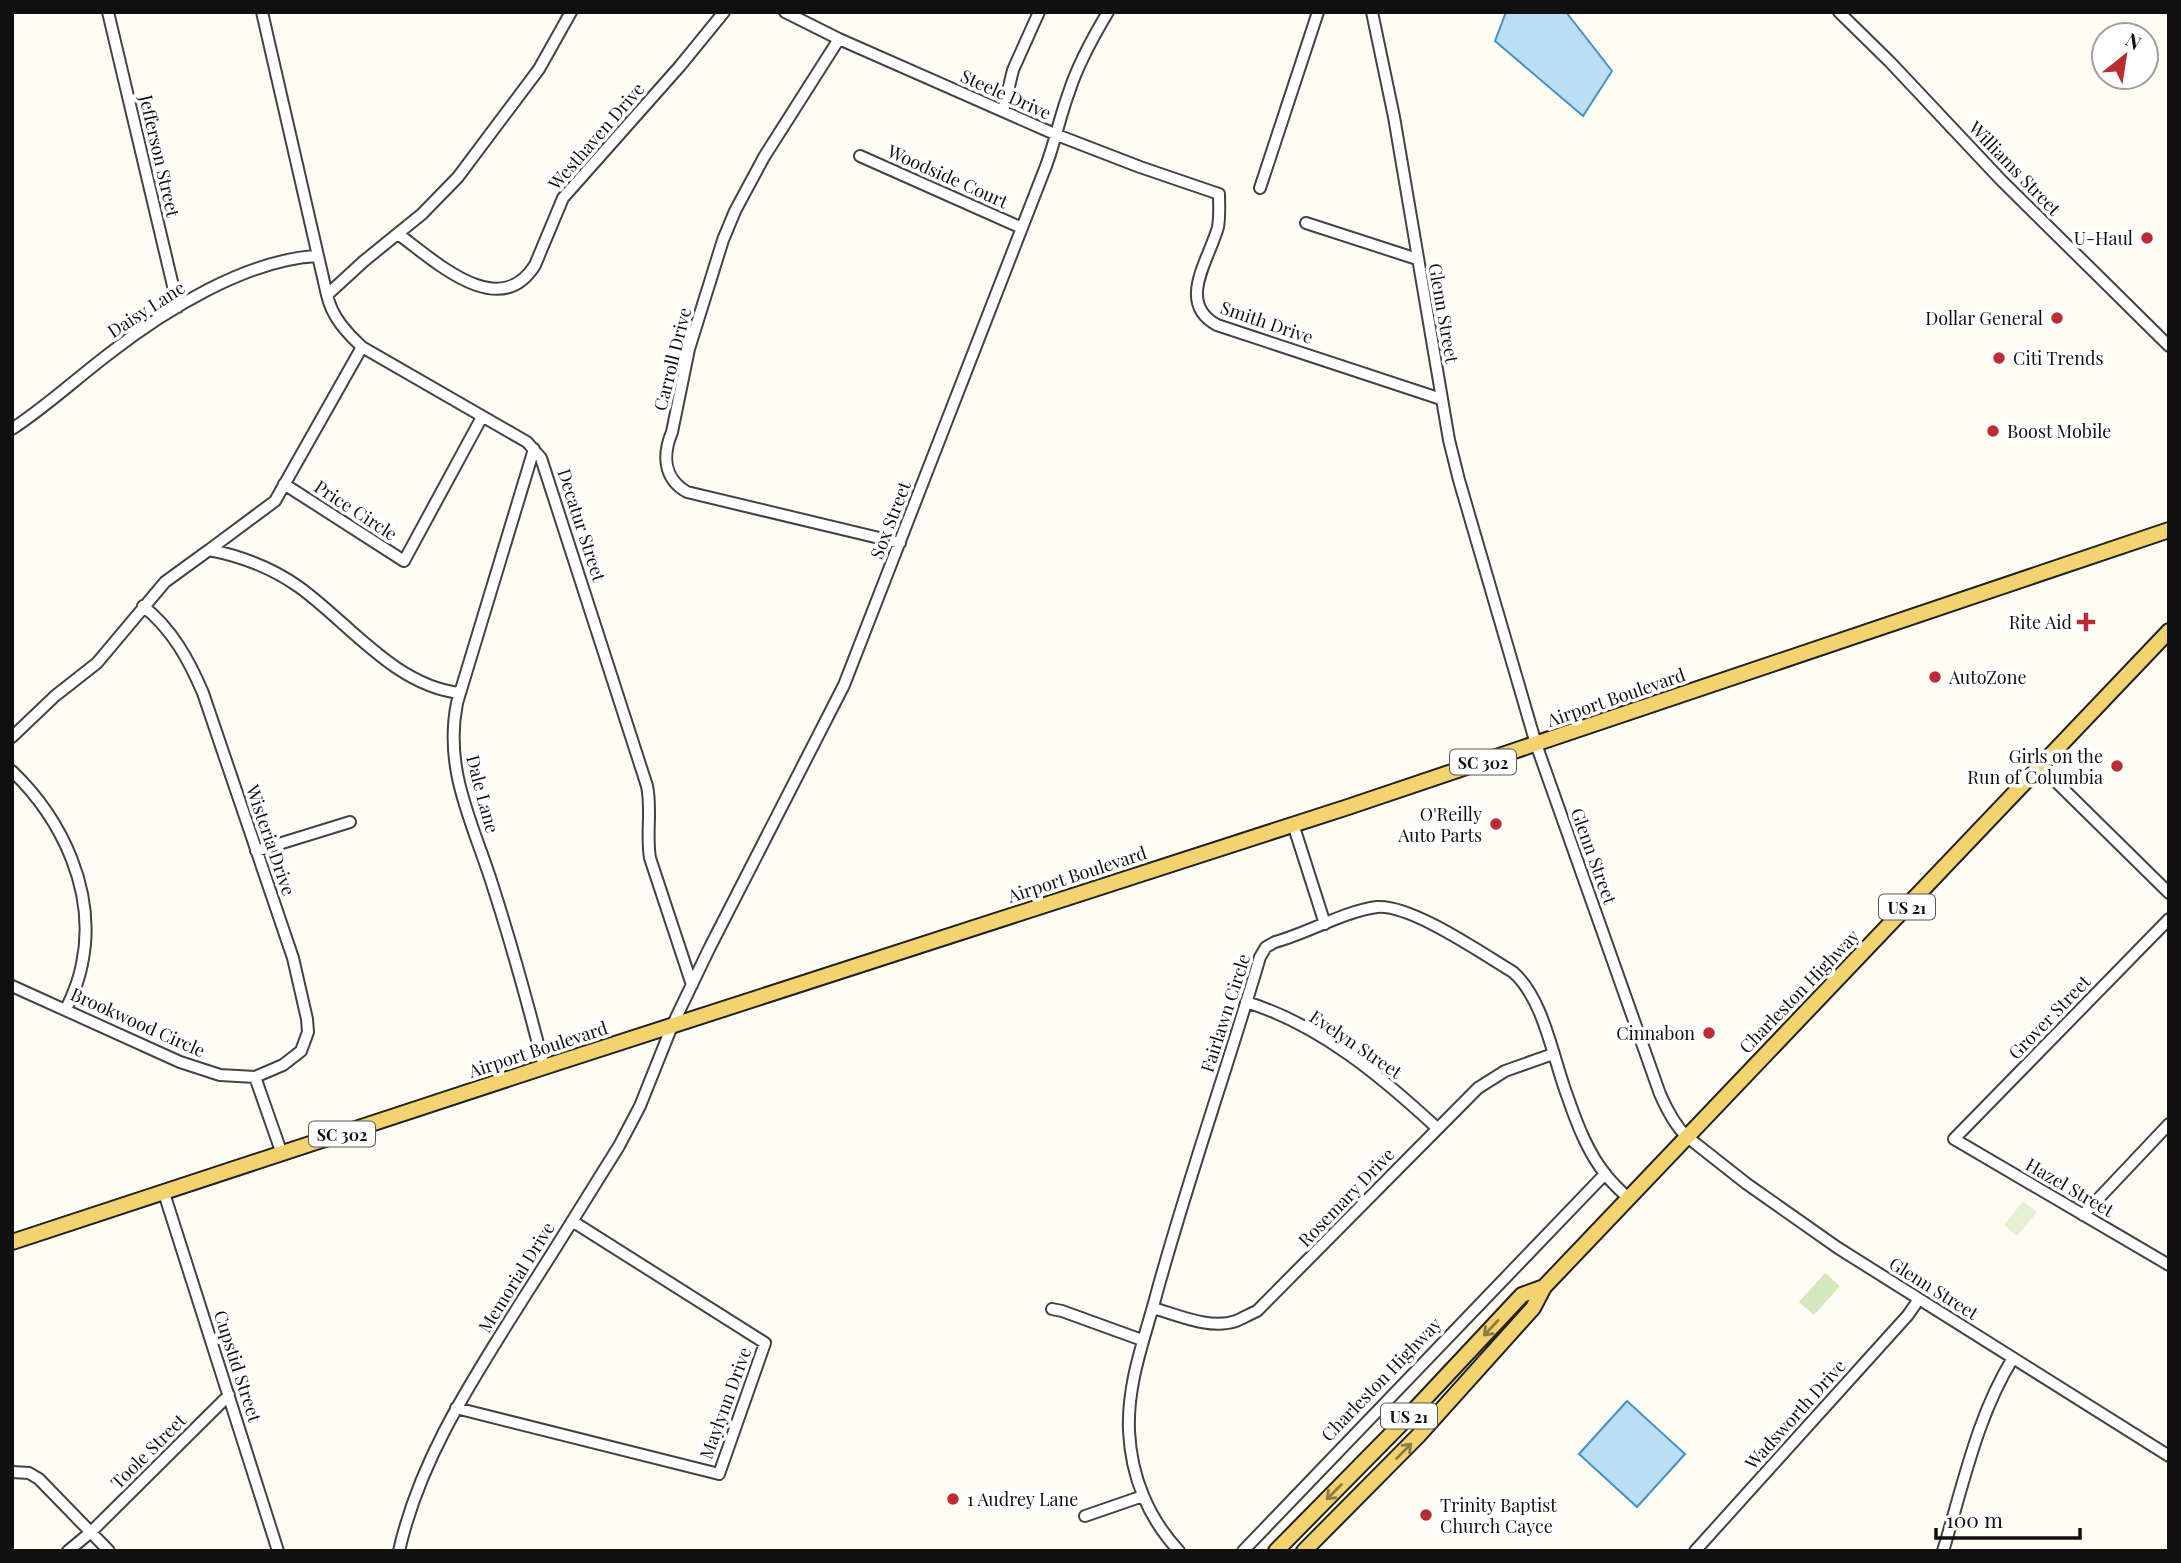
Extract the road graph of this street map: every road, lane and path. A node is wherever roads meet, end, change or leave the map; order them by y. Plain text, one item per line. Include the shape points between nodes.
1 (108, 12) edge
2 (262, 12) edge
3 (571, 12) edge
4 (724, 12) edge
5 (785, 12) edge
6 (1039, 12) edge
7 (1108, 12) edge
8 (1318, 12) edge
9 (1372, 12) edge
10 (1839, 12) edge
11 (839, 39) junction
12 (1003, 111) junction
13 (1057, 135) junction
14 (860, 156) dead end
15 (1260, 188) dead end
16 (1219, 194) joint
17 (1306, 223) dead end
18 (1022, 228) junction
19 (398, 234) junction
20 (318, 256) junction
21 (1417, 259) junction
22 (327, 295) junction
23 (178, 307) junction
24 (2169, 346) edge
25 (362, 347) junction
26 (1441, 399) junction
27 (482, 417) junction
28 (12, 429) edge
29 (534, 449) junction
30 (284, 484) junction
31 (2169, 530) edge
32 (2152, 536) junction
33 (2169, 538) edge
34 (900, 543) junction
35 (209, 550) junction
36 (144, 606) junction
37 (2169, 631) edge
38 (460, 693) junction
39 (12, 737) edge
40 (1536, 744) junction
41 (2041, 767) junction
42 (12, 771) edge
43 (350, 822) dead end
44 (1293, 824) junction
45 (257, 851) junction
46 (2169, 893) edge
47 (2169, 919) edge
48 (1325, 924) junction
49 (692, 985) junction
50 (12, 986) edge
51 (1246, 1002) junction
52 (66, 1009) junction
53 (672, 1026) junction
54 (1553, 1054) junction
55 (544, 1067) junction
56 (255, 1077) junction
57 (2169, 1124) edge
58 (1437, 1128) junction
59 (1686, 1136) junction
60 (1954, 1139) joint
61 (282, 1154) junction
62 (1605, 1174) junction
63 (164, 1193) junction
64 (1628, 1198) junction
65 (2082, 1215) junction
66 (572, 1221) junction
67 (12, 1242) edge
68 (2169, 1265) edge
69 (1544, 1287) junction
70 (1919, 1299) junction
71 (1153, 1308) junction
72 (1052, 1309) dead end
73 (1142, 1340) junction
74 (2013, 1358) junction
75 (229, 1395) junction
76 (456, 1408) junction
77 (2169, 1456) edge
78 (12, 1472) edge
79 (1143, 1496) junction
80 (1085, 1516) dead end
81 (91, 1532) junction
82 (68, 1551) edge
83 (109, 1551) edge
84 (278, 1551) edge
85 (399, 1551) edge
86 (1179, 1551) edge
87 (1243, 1551) edge
88 (1276, 1551) edge
89 (1304, 1551) edge
90 (1695, 1551) edge
91 (1943, 1551) edge

1 - 23 street, Jefferson Street
2 - 20 street
3 - 19 street via 538,69 458,177
4 - 19 street, Westhaven Drive via 563,198 535,265 522,281 502,289 472,284
5 - 11 street, Steele Drive
6 - 12 street via 1013,71
7 - 13 street, Sox Street via 1069,90
8 - 15 street
9 - 21 street, Glenn Street
10 - 24 street, Williams Street
11 - 12 street, Steele Drive
11 - 34 street, Carroll Drive via 764,157 723,240 690,349 666,464 673,481 687,492
12 - 13 street, Steele Drive
13 - 16 street, Steele Drive
13 - 18 street, Sox Street
14 - 18 street, Woodside Court
16 - 26 street, Smith Drive via 1219,219 1195,296 1201,314 1217,325
17 - 21 street
18 - 34 street, Sox Street
19 - 22 street
20 - 22 street
20 - 23 street, Daisy Lane via 264,266
21 - 26 street, Glenn Street
22 - 25 street via 334,314
23 - 28 street, Daisy Lane via 127,340
25 - 27 street
25 - 30 street
26 - 40 street, Glenn Street via 1459,480
27 - 29 street
27 - 30 street, Price Circle via 404,561
29 - 38 street, Dale Lane
29 - 49 street, Decatur Street via 545,467 647,786 650,858
30 - 35 street via 275,501
31 - 32 main road, Airport Boulevard / SC 302
32 - 33 main road, Airport Boulevard / SC 302
32 - 40 main road, Airport Boulevard / SC 302
34 - 49 street, Sox Street via 844,685
35 - 36 street via 165,582
35 - 38 street via 240,557 278,574 395,666 430,686
36 - 39 street via 97,663
36 - 45 street, Wisteria Drive via 166,627 194,673
37 - 41 main road, Charleston Highway / US 21
38 - 55 street, Dale Lane via 453,735 456,777 509,937
40 - 44 main road, Airport Boulevard / SC 302
40 - 59 street, Glenn Street via 1660,1094
41 - 46 street
41 - 59 main road, Charleston Highway / US 21
42 - 52 street via 50,816 82,894 84,956
43 - 45 street
44 - 48 street
44 - 53 main road, Airport Boulevard / SC 302
45 - 56 street, Wisteria Drive via 293,958 308,1032 293,1059
47 - 60 street, Grover Street
48 - 51 street, Fairlawn Circle via 1266,947
48 - 54 street, Fairlawn Circle via 1386,907 1469,945 1527,986
49 - 53 street, Sox Street
50 - 52 street, Brookwood Circle
51 - 58 street, Evelyn Street via 1303,1027 1348,1055
51 - 71 street, Fairlawn Circle
52 - 56 street, Brookwood Circle via 190,1065 230,1077
53 - 55 main road, Airport Boulevard / SC 302
53 - 66 street, Memorial Drive via 640,1106
54 - 58 street, Rosemary Drive via 1496,1076
54 - 62 street, Fairlawn Circle via 1580,1128
55 - 61 main road, Airport Boulevard / SC 302
56 - 61 street
57 - 65 street
58 - 71 street, Rosemary Drive via 1256,1311 1217,1323
59 - 64 main road, Charleston Highway / US 21
59 - 70 street, Glenn Street via 1778,1207
60 - 65 street, Hazel Street
61 - 63 main road, Airport Boulevard / SC 302
62 - 64 street, Fairlawn Circle
62 - 87 street, Charleston Highway
63 - 67 main road, Airport Boulevard / SC 302
63 - 75 street, Cupstid Street
64 - 69 main road, Charleston Highway / US 21
65 - 68 street, Hazel Street
66 - 76 street, Memorial Drive
66 - 76 street, Maylynn Drive via 765,1343 719,1474
69 -> 88 main road, Charleston Highway / US 21 via 1522,1295
89 -> 69 main road, Charleston Highway / US 21 via 1418,1436 1533,1308
70 - 74 street, Glenn Street
70 - 90 street, Wadsworth Drive
71 - 73 street, Fairlawn Circle
72 - 73 street
73 - 79 street, Fairlawn Circle via 1129,1430 1132,1462
74 - 77 street, Glenn Street
74 - 91 street via 1979,1432
75 - 81 street, Toole Street
75 - 84 street, Cupstid Street
76 - 85 street, Memorial Drive via 428,1464
78 - 81 street via 39,1479
79 - 80 street
79 - 86 street, Fairlawn Circle via 1157,1524
81 - 82 street, Toole Street
81 - 83 street

